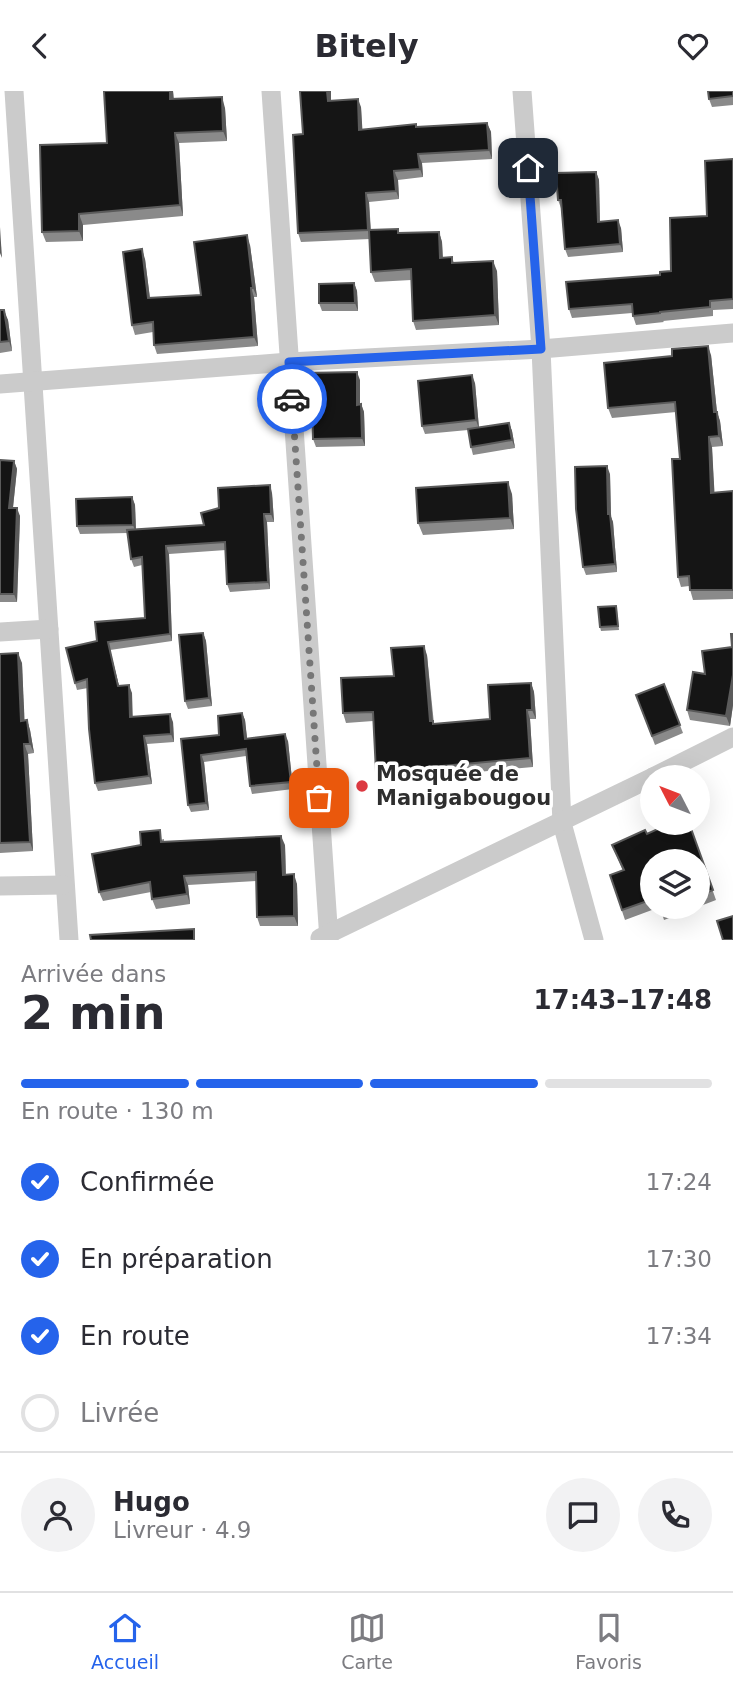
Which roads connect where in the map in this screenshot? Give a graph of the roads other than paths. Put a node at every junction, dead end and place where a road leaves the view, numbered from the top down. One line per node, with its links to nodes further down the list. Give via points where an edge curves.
1 (14, 91): 7 (street)
2 (271, 91): 6 (street)
3 (522, 91): 5 (street)
4 (733, 333): 5 (street)
5 (541, 349): 6 (street); 14 (street)
6 (289, 362): 7 (street); 17 (street)
7 (34, 382): 8 (street); 9 (street)
8 (0, 384)
9 (49, 629): 10 (street); 15 (street)
10 (0, 632)
11 (733, 737): 12 (street)
12 (677, 765)
13 (640, 784): 14 (street)
14 (562, 823): 17 (street); 19 (street)
15 (64, 885): 16 (street); 18 (street)
16 (0, 886)
17 (325, 938)
18 (69, 940)
19 (594, 940)

